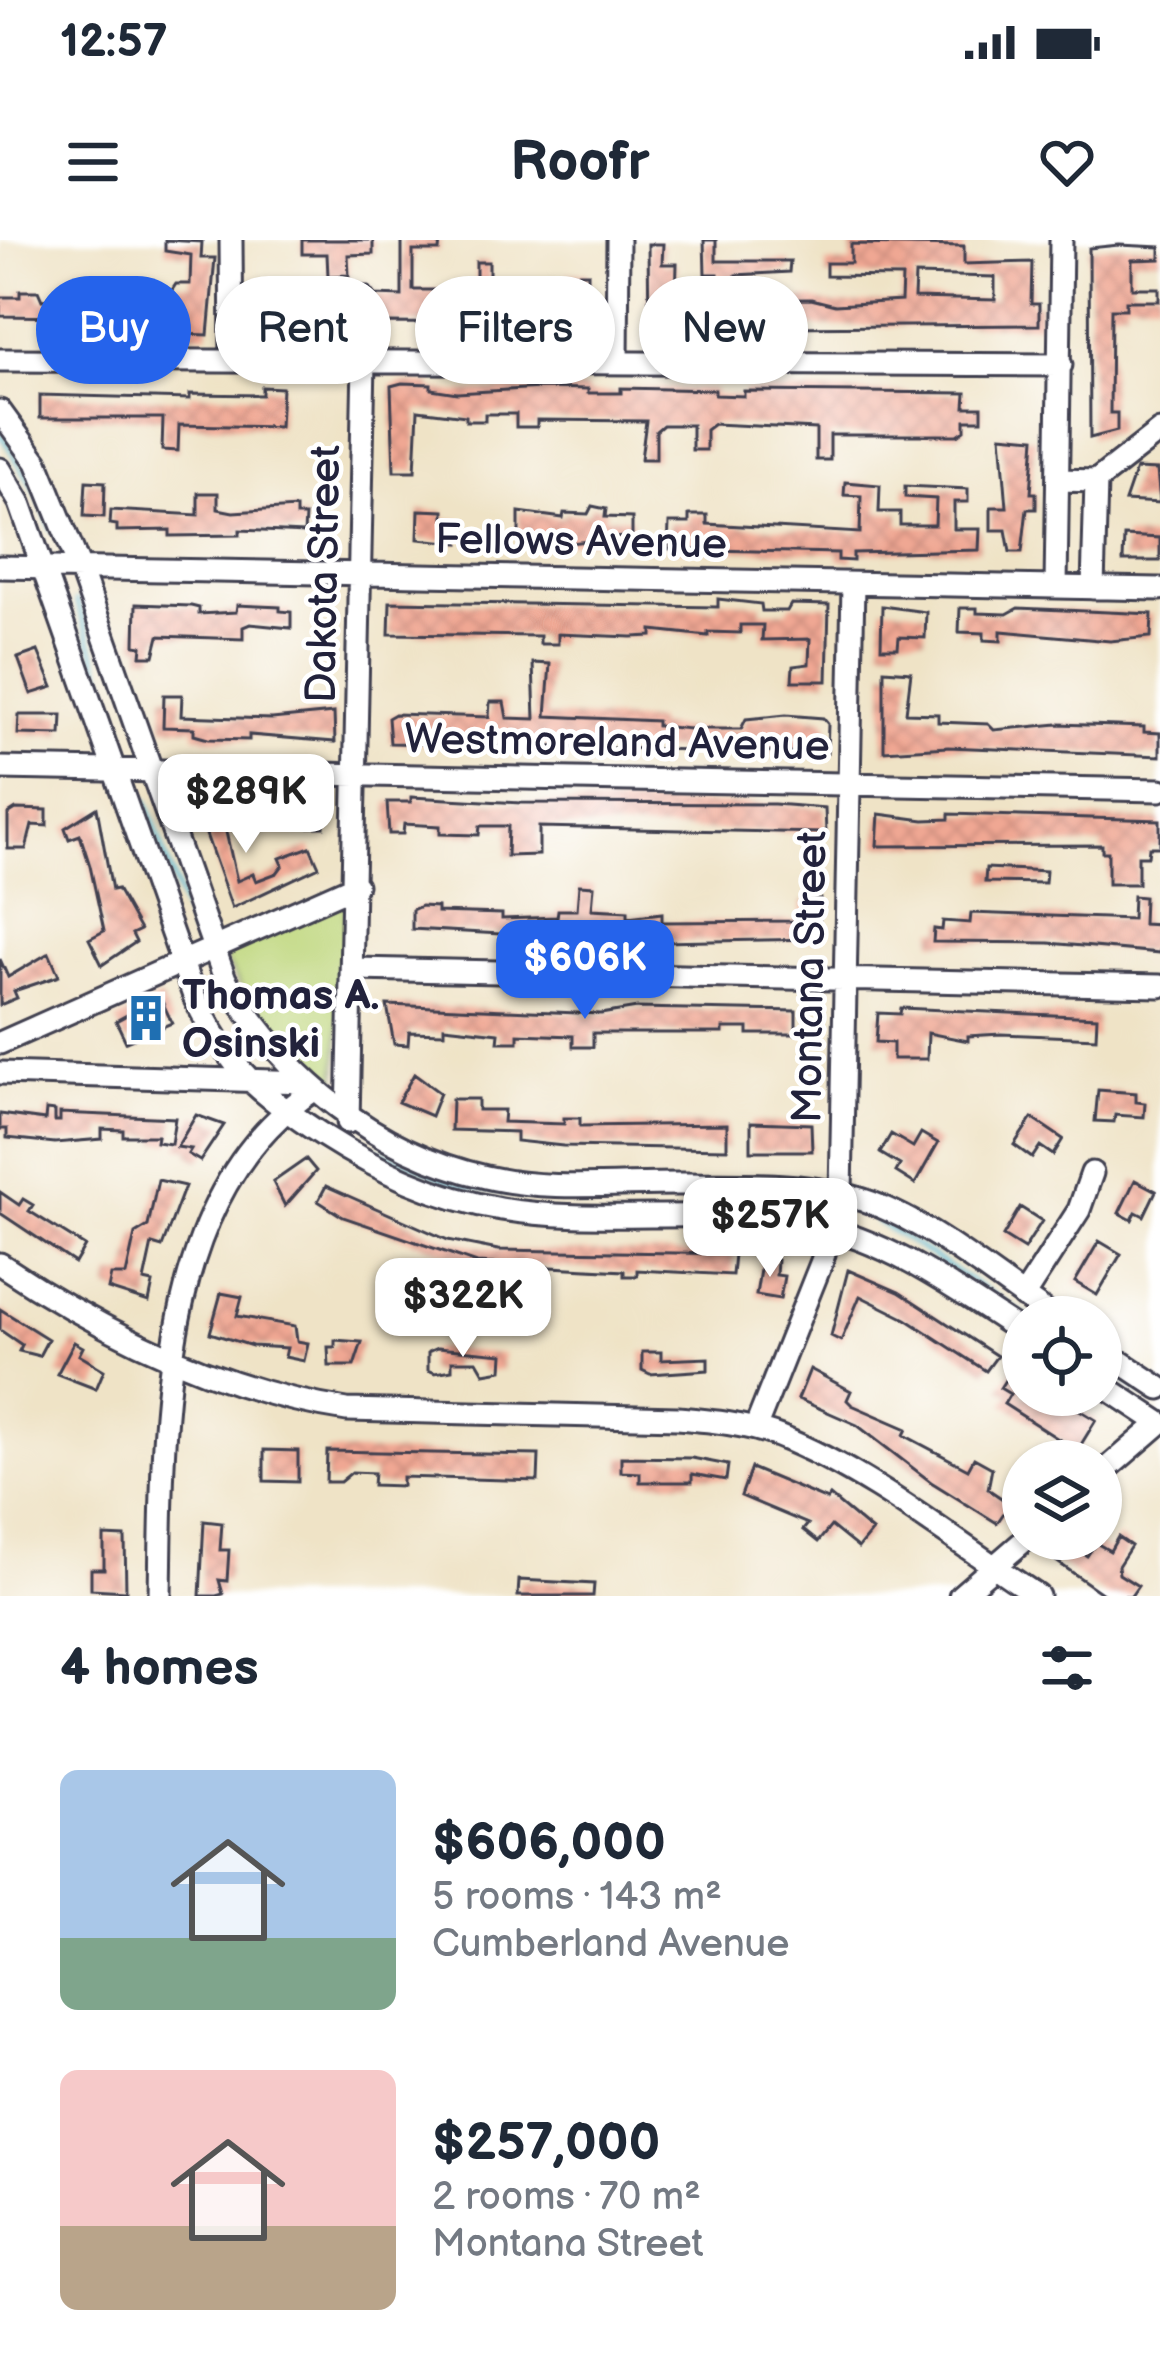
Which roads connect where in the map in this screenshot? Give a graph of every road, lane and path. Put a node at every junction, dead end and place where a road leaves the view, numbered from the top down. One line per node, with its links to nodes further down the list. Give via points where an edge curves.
1 (230, 240): 4 (street)
2 (618, 240): 8 (street)
3 (1061, 240): 9 (street)
4 (231, 276)
5 (215, 359): 6 (street)
6 (0, 360)
7 (391, 361): 8 (street)
8 (617, 362): 9 (street)
9 (1061, 364): 14 (street)
10 (364, 384): 19 (street, Dakota Street)
11 (0, 411): 18 (street, via 37,462)
12 (1160, 430): 15 (street)
13 (0, 469): 17 (street)
14 (1060, 480): 15 (street); 21 (street)
15 (1096, 481): 22 (street)
16 (0, 567): 17 (street, Fellows Avenue)
17 (44, 569): 18 (street, Fellows Avenue); 25 (street)
18 (81, 571): 19 (street, Fellows Avenue); 26 (street)
19 (360, 576): 20 (street, Fellows Avenue); 27 (street, Dakota Street)
20 (853, 584): 21 (street, Fellows Avenue); 28 (street, Montana Street)
21 (1056, 587): 22 (street, Fellows Avenue)
22 (1094, 588): 23 (street, Fellows Avenue)
23 (1160, 589)
24 (0, 768): 25 (street, Westmoreland Avenue)
25 (117, 770): 26 (street, Westmoreland Avenue); 32 (street)
26 (151, 772): 27 (street, Westmoreland Avenue); 31 (street)
27 (358, 775): 28 (street, Westmoreland Avenue); 30 (street, Dakota Street)
28 (850, 785): 29 (street, Westmoreland Avenue); 34 (street, Montana Street)
29 (1160, 790)
30 (356, 885): 31 (street); 33 (street, Dakota Street)
31 (211, 948): 32 (street); 39 (street, via 250,1022)
32 (181, 961): 36 (street); 38 (street, via 219,1048)
33 (355, 969): 34 (street); 41 (street, Dakota Street)
34 (848, 980): 35 (street); 44 (street, Montana Street)
35 (1160, 986)
36 (0, 1043)
37 (0, 1073): 38 (street)
38 (249, 1082): 39 (street); 40 (street)
39 (310, 1086): 40 (street); 41 (street)
40 (284, 1110): 42 (street); 50 (street, via 235,1170 206,1229)
41 (350, 1117): 42 (street, Dakota Street); 44 (street, via 424,1157 487,1177)
42 (342, 1147): 45 (street, via 411,1185 502,1209 719,1216)
43 (1092, 1173): 48 (street, via 1079,1210)
44 (841, 1193): 45 (street, Montana Street); 47 (street, via 903,1218)
45 (832, 1230): 49 (street, via 909,1261); 55 (street, Montana Street)
46 (0, 1264): 50 (street)
47 (1021, 1296)
48 (1024, 1296)
49 (1002, 1320)
50 (173, 1360): 55 (street, via 297,1402 347,1410 678,1418); 59 (street)
51 (1122, 1362): 52 (street)
52 (1160, 1388)
53 (1122, 1398): 54 (street)
54 (1160, 1423): 56 (street)
55 (755, 1429): 58 (street, via 862,1482)
56 (1122, 1456)
57 (1002, 1559): 58 (street)
58 (993, 1567): 60 (street); 61 (street)
59 (160, 1596)
60 (960, 1596)
61 (1038, 1596)

